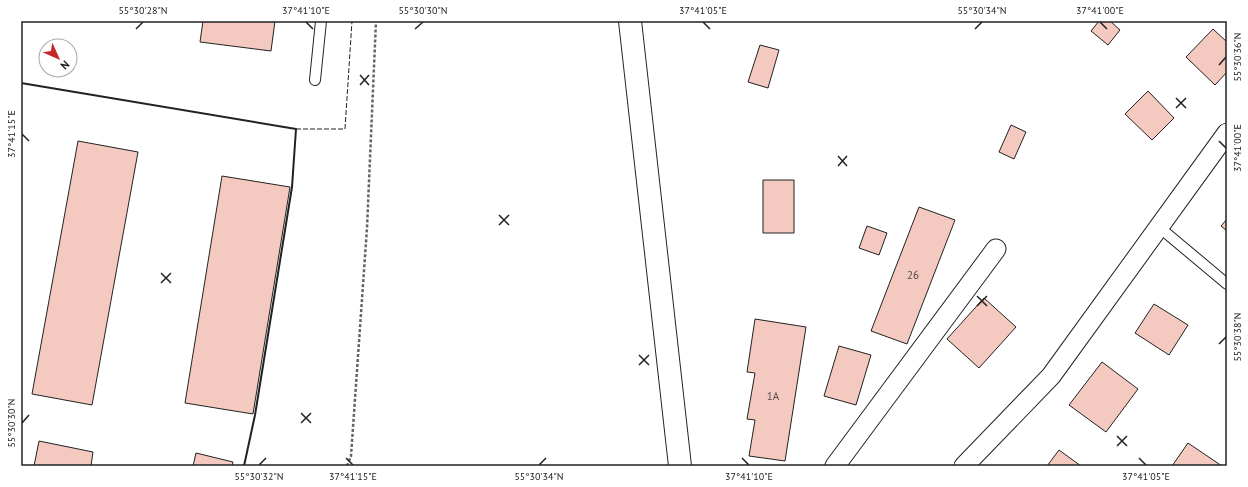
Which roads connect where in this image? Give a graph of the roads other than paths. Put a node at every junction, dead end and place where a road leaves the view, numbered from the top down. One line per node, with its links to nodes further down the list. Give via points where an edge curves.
1 (321, 21): 3 (lane)
2 (630, 21): 8 (main road)
3 (315, 80)
4 (1227, 133): 5 (street)
5 (1159, 227): 7 (lane); 10 (street, via 1051,376)
6 (996, 249): 9 (street)
7 (1227, 284)
8 (680, 466)
9 (835, 466)
10 (964, 466)

